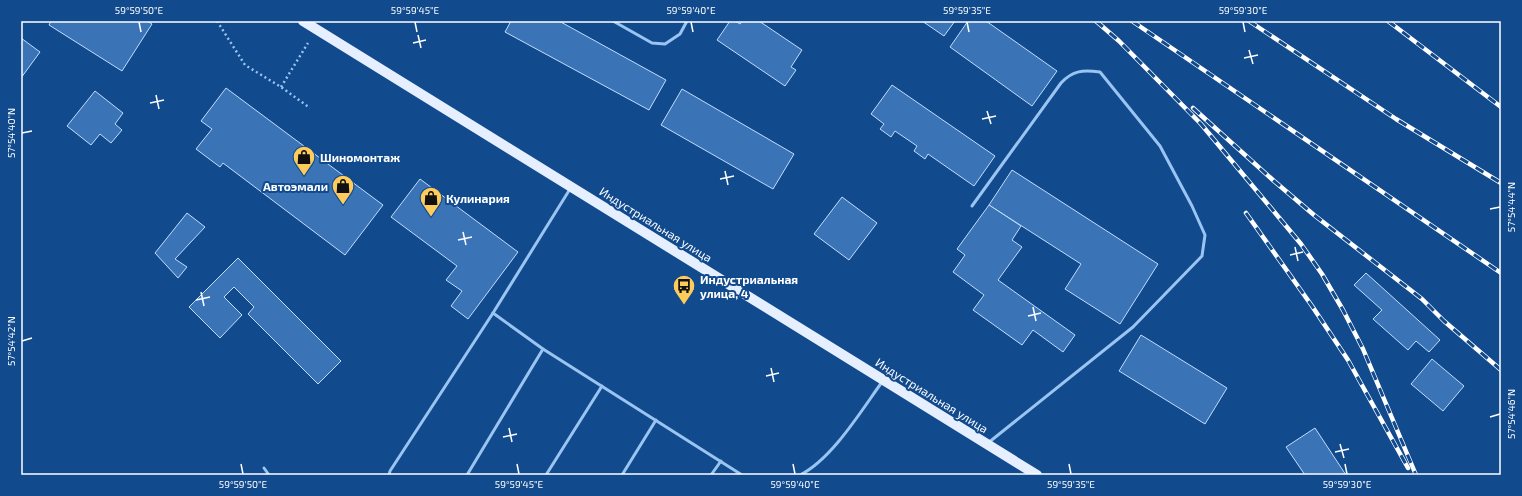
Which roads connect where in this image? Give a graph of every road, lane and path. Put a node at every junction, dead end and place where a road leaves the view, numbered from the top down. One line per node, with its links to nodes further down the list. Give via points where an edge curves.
1 (217, 21): 6 (path, via 245,65)
2 (305, 21): 8 (main road, Индустриальная улица)
3 (613, 21): 4 (lane, via 652,43 665,44 680,34)
4 (687, 21)
5 (310, 41): 6 (path)
6 (281, 87): 7 (path)
7 (310, 108)
8 (571, 187): 10 (lane); 12 (main road, Индустриальная улица)
9 (972, 206): 15 (lane, via 1061,83 1068,75 1089,70 1100,72 1160,146 1205,235 1202,256 1133,327)
10 (493, 313): 11 (lane); 19 (lane)
11 (544, 349): 13 (lane); 20 (lane)
12 (883, 380): 15 (main road, Индустриальная улица); 25 (lane, via 835,446 808,471)
13 (602, 386): 14 (lane); 21 (lane)
14 (656, 420): 16 (lane); 22 (lane)
15 (986, 444): 26 (main road, Индустриальная улица)
16 (720, 461): 23 (lane); 24 (lane)
17 (264, 468): 18 (lane)
18 (270, 475)
19 (389, 475)
20 (467, 475)
21 (546, 475)
22 (622, 475)
23 (711, 475)
24 (742, 475)
25 (800, 475)
26 (1036, 475)

